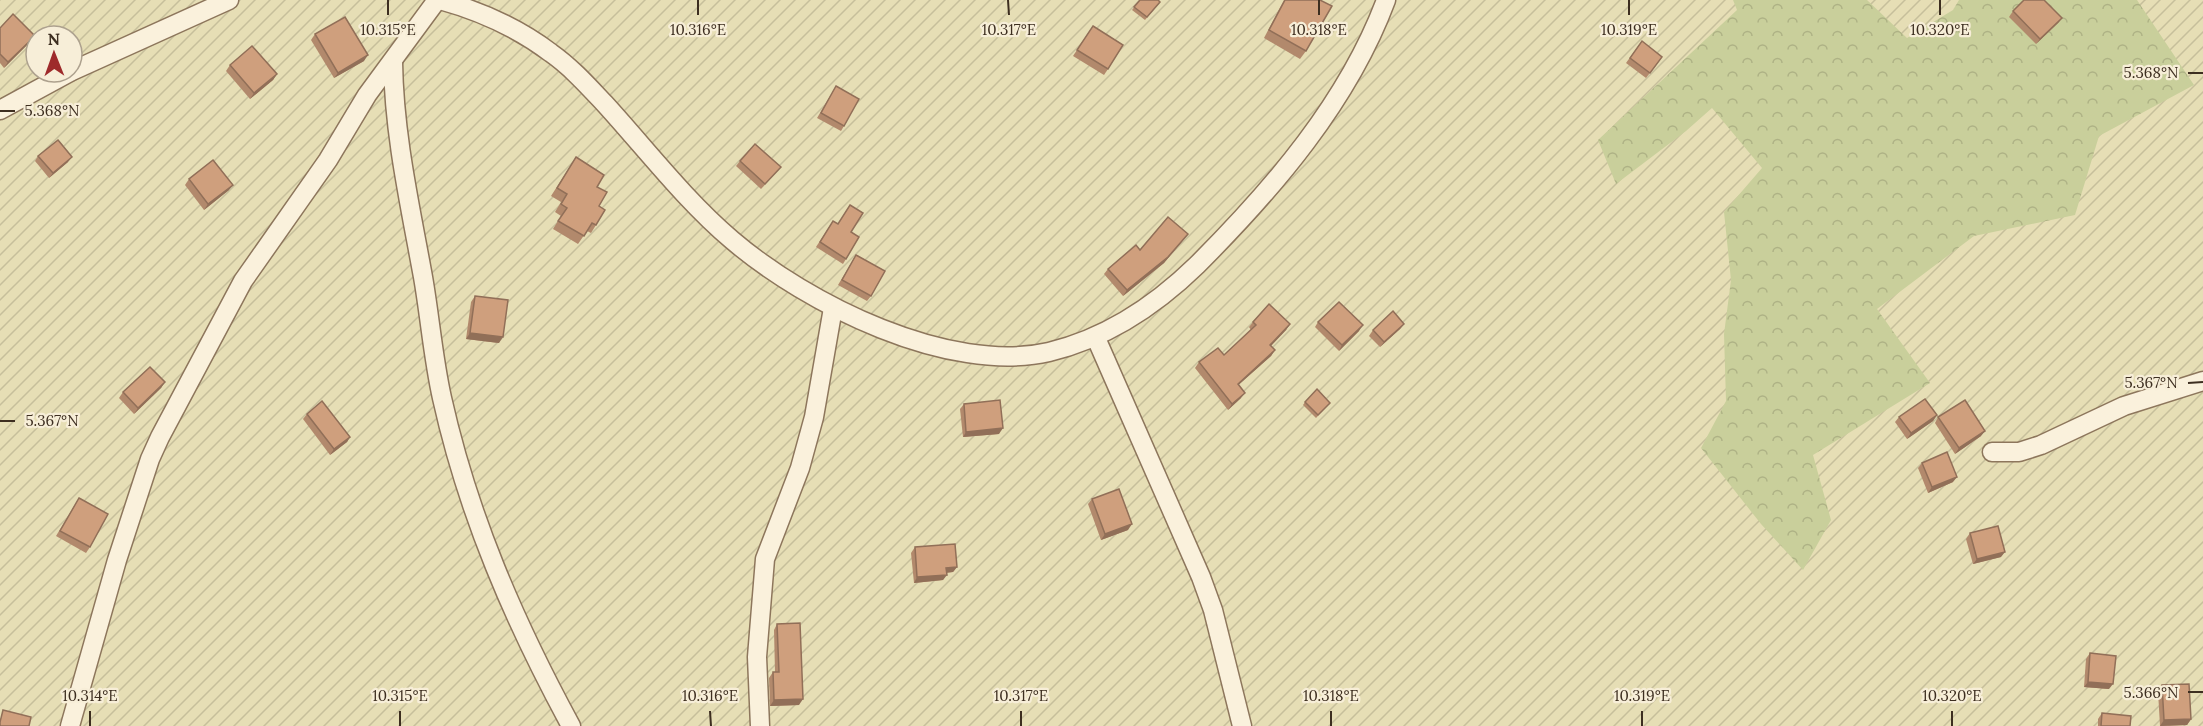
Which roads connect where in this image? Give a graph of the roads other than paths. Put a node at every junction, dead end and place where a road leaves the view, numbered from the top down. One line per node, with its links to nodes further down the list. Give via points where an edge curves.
1 (229, 0): 5 (street)
2 (439, 0): 4 (street); 8 (street, via 503,24 553,54 591,89 730,238)
3 (1386, 0): 9 (street, via 1361,57 1310,136 1259,201 1178,284)
4 (393, 62): 12 (street, via 243,281 160,437 117,560); 13 (street, via 398,141 450,432 492,567 534,660)
5 (84, 66)
6 (49, 84): 7 (street)
7 (0, 110)
8 (833, 308): 9 (street, via 906,337 958,352 999,356 1047,352); 14 (street, via 814,417 800,468 765,559 757,657)
9 (1096, 338): 15 (street, via 1201,577)
10 (2203, 381): 11 (street, via 2124,406 2019,453)
11 (1992, 452)
12 (70, 726)
13 (571, 726)
14 (760, 726)
15 (1242, 726)

